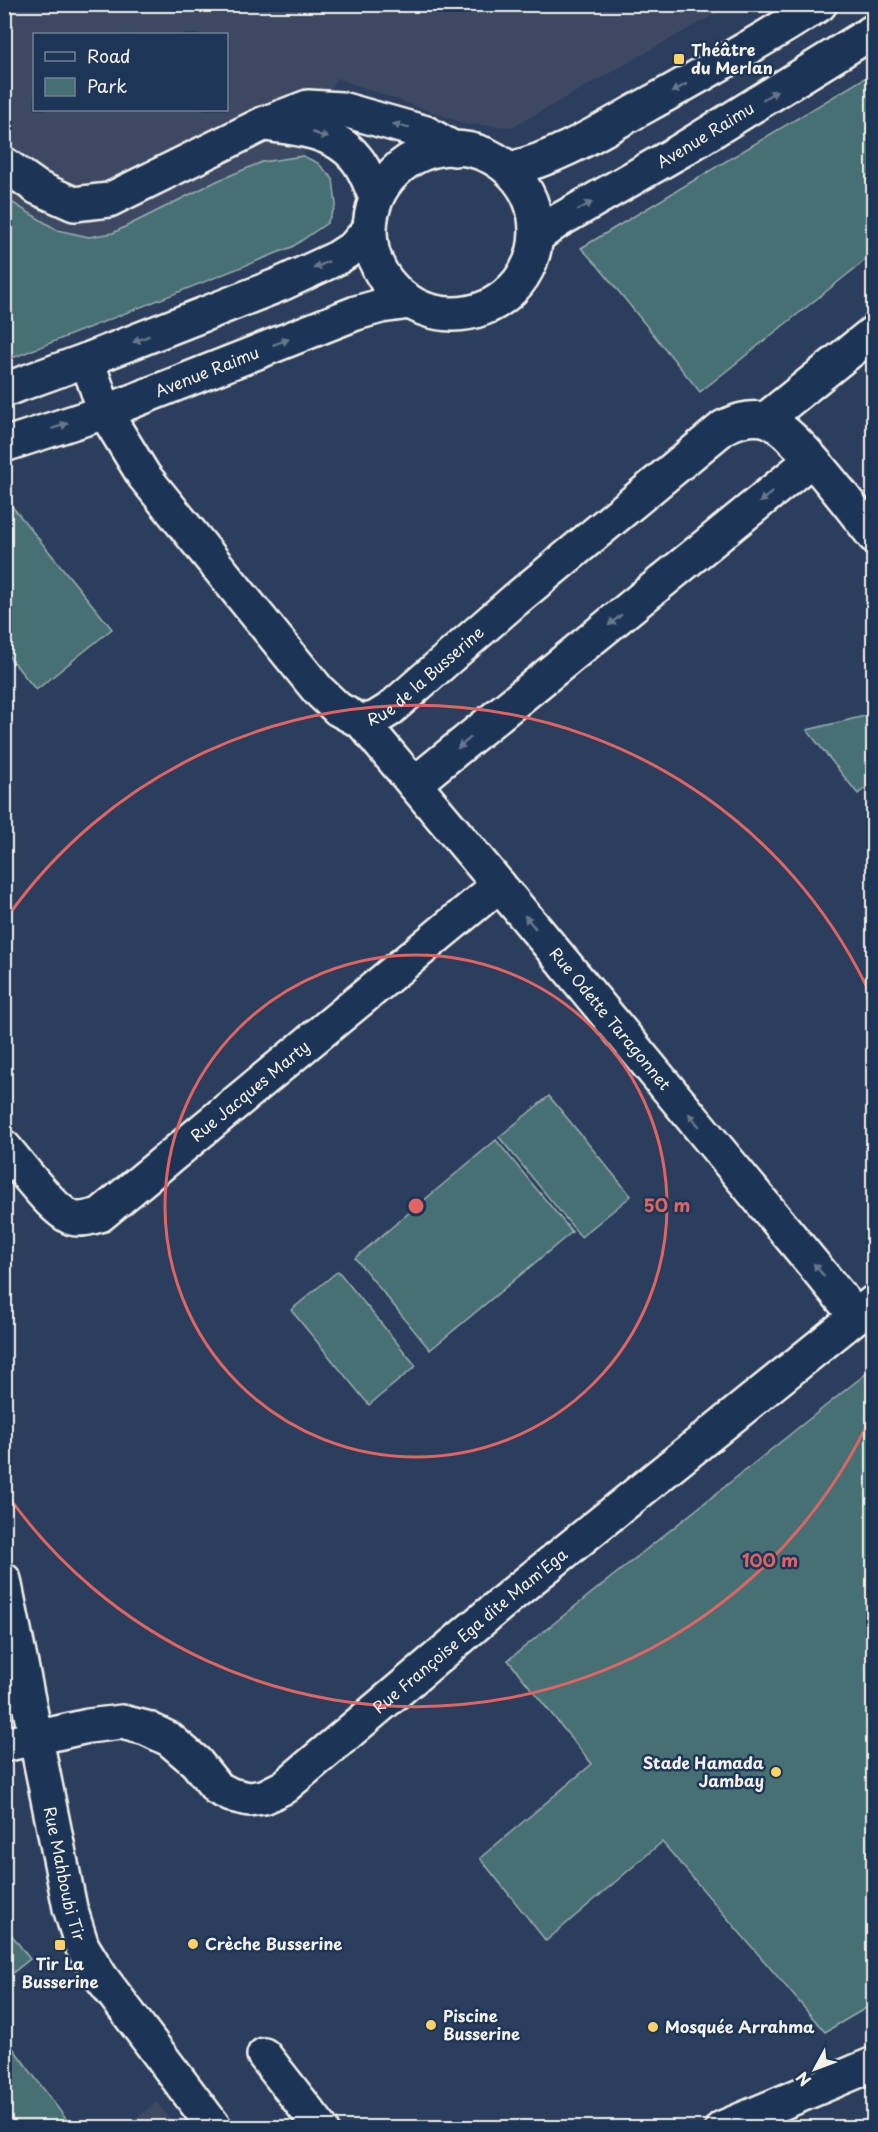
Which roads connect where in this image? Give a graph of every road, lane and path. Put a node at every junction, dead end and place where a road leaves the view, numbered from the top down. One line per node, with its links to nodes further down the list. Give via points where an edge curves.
1 (820, 4): 6 (street, one-way to 6, via 737,56 582,141)
2 (873, 31): 9 (street, Avenue Raimu, one-way to 2)
3 (263, 124): 4 (street, one-way to 3, via 426,133 340,110 308,107); 5 (street, via 109,200 74,204 38,188); 7 (street, one-way to 7, via 303,129 338,142 365,172)
4 (454, 149): 6 (street, via 475,151); 7 (street, via 427,153 405,164)
5 (4, 165)
6 (510, 169): 9 (street, via 523,186 534,212)
7 (376, 198): 8 (street)
8 (368, 231): 10 (street, via 381,271); 12 (street, one-way to 12, via 337,258 281,284)
9 (536, 237): 10 (street, via 532,261 510,290 496,301 475,311 453,315 430,313)
10 (410, 302): 14 (street, Avenue Raimu, one-way to 10, via 356,313)
11 (873, 332): 15 (street)
12 (87, 360): 13 (street); 14 (street, Rue de la Busserine)
13 (4, 390)
14 (105, 412): 16 (street, Avenue Raimu, one-way to 14); 19 (street, Rue de la Busserine, via 144,476 318,690 338,709)
15 (766, 419): 17 (street, via 784,430); 19 (street, Rue de la Busserine, via 744,418 723,427 389,710)
16 (4, 446)
17 (811, 460): 18 (street); 20 (street, one-way to 20)
18 (873, 536)
19 (362, 722): 20 (street, Rue Odette Taragonnet)
20 (414, 784): 21 (street, Rue Odette Taragonnet)
21 (499, 885): 22 (street, Rue Jacques Marty, via 100,1215 72,1218 56,1207); 23 (street, Rue Odette Taragonnet, one-way to 21)
22 (4, 1147)
23 (865, 1309): 25 (street, Rue Françoise Ega dite Mam'Ega, via 500,1605 284,1787 264,1797 231,1795 217,1788 196,1762 169,1739 122,1722)
24 (4, 1580): 25 (street, Rue Mahboubi Tir)
25 (20, 1742): 28 (street, Rue Mahboubi Tir, via 82,1946 101,1977)
26 (264, 2055): 29 (street)
27 (873, 2064): 30 (street)
28 (215, 2127)
29 (321, 2127)
30 (722, 2127)

